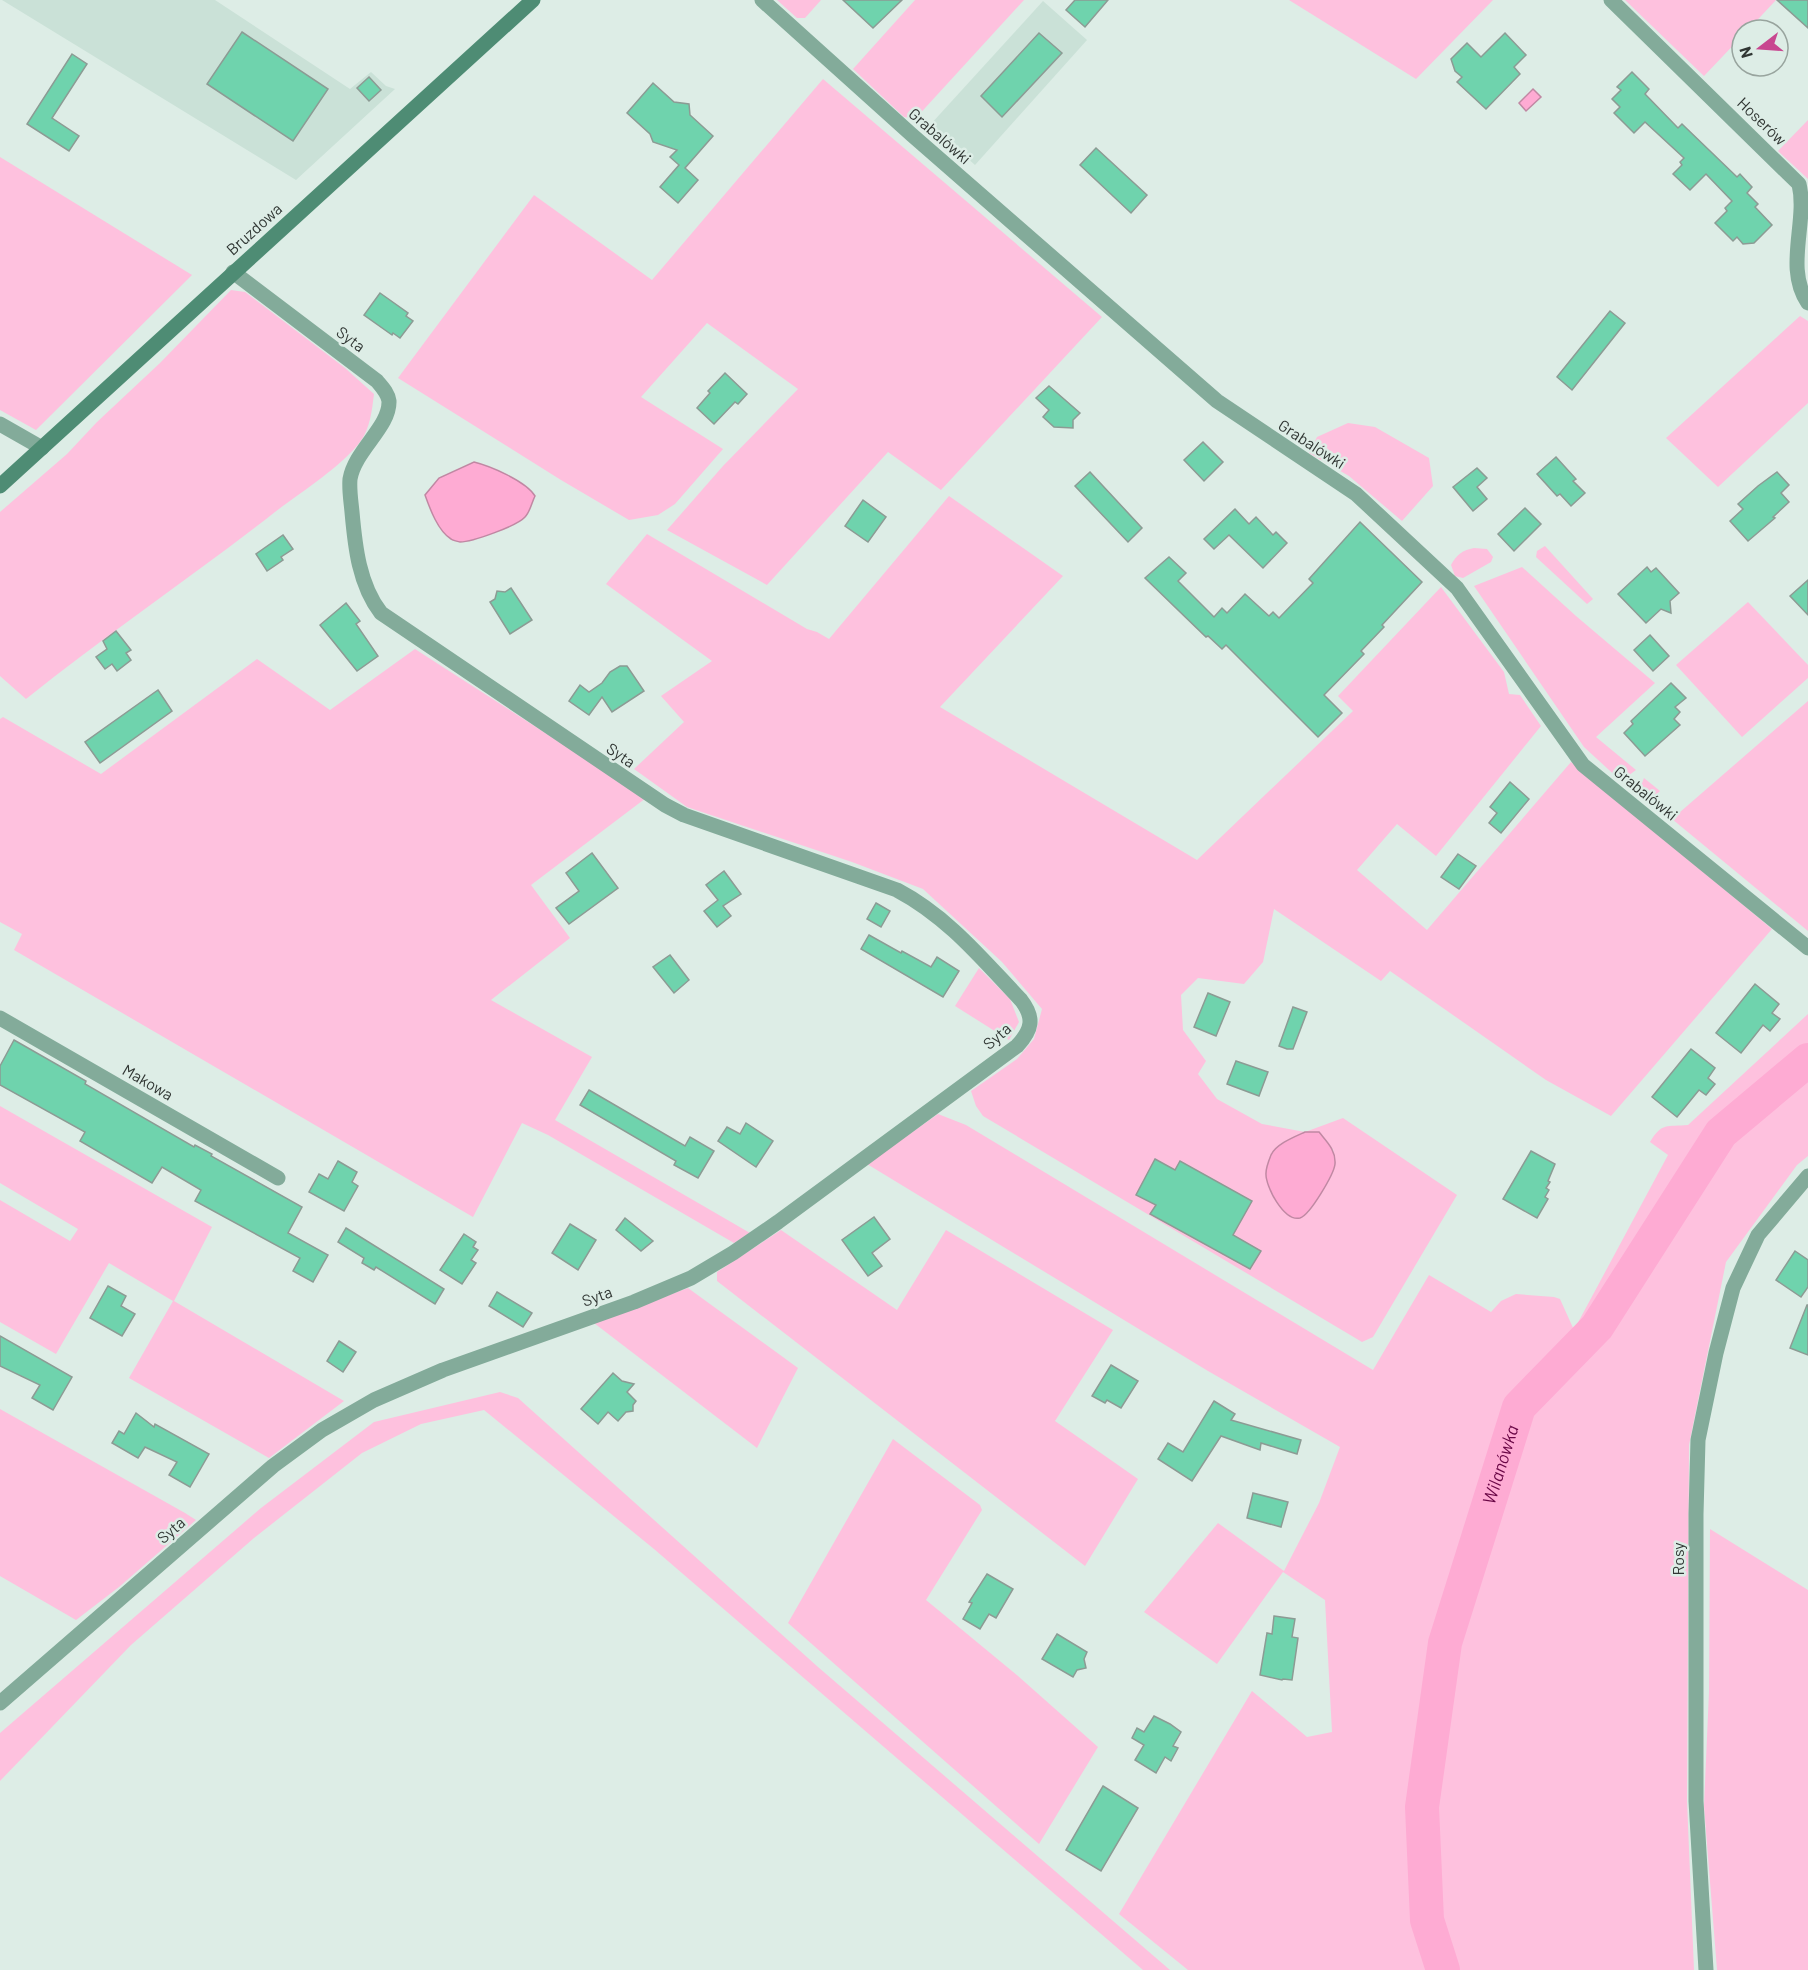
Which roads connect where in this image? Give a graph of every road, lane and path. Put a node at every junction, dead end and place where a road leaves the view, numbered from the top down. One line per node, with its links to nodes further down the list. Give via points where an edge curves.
1 (533, 0): 4 (street, Bruzdowa)
2 (762, 0): 9 (street, Grabalówki, via 1217,401 1356,494 1457,588 1583,765)
3 (1611, 0): 5 (street, Hoserów, via 1799,184 1799,279)
4 (233, 272): 7 (street, Bruzdowa); 13 (street, Syta, via 377,381 389,399 388,410 358,457 350,480 361,571 381,613 665,806 916,900 959,934 1021,1000 1027,1008 1029,1029 1017,1046 941,1102 778,1222 691,1278 443,1370 374,1400 322,1430 273,1466)
5 (1808, 303)
6 (0, 424): 7 (street)
7 (42, 448): 8 (street, Bruzdowa)
8 (0, 486)
9 (1808, 948)
10 (0, 1018): 12 (street, Makowa)
11 (1808, 1176): 14 (street, Rosy, via 1758,1235 1733,1288 1698,1440 1695,1801)
12 (278, 1178)
13 (0, 1703)
14 (1706, 1970)

